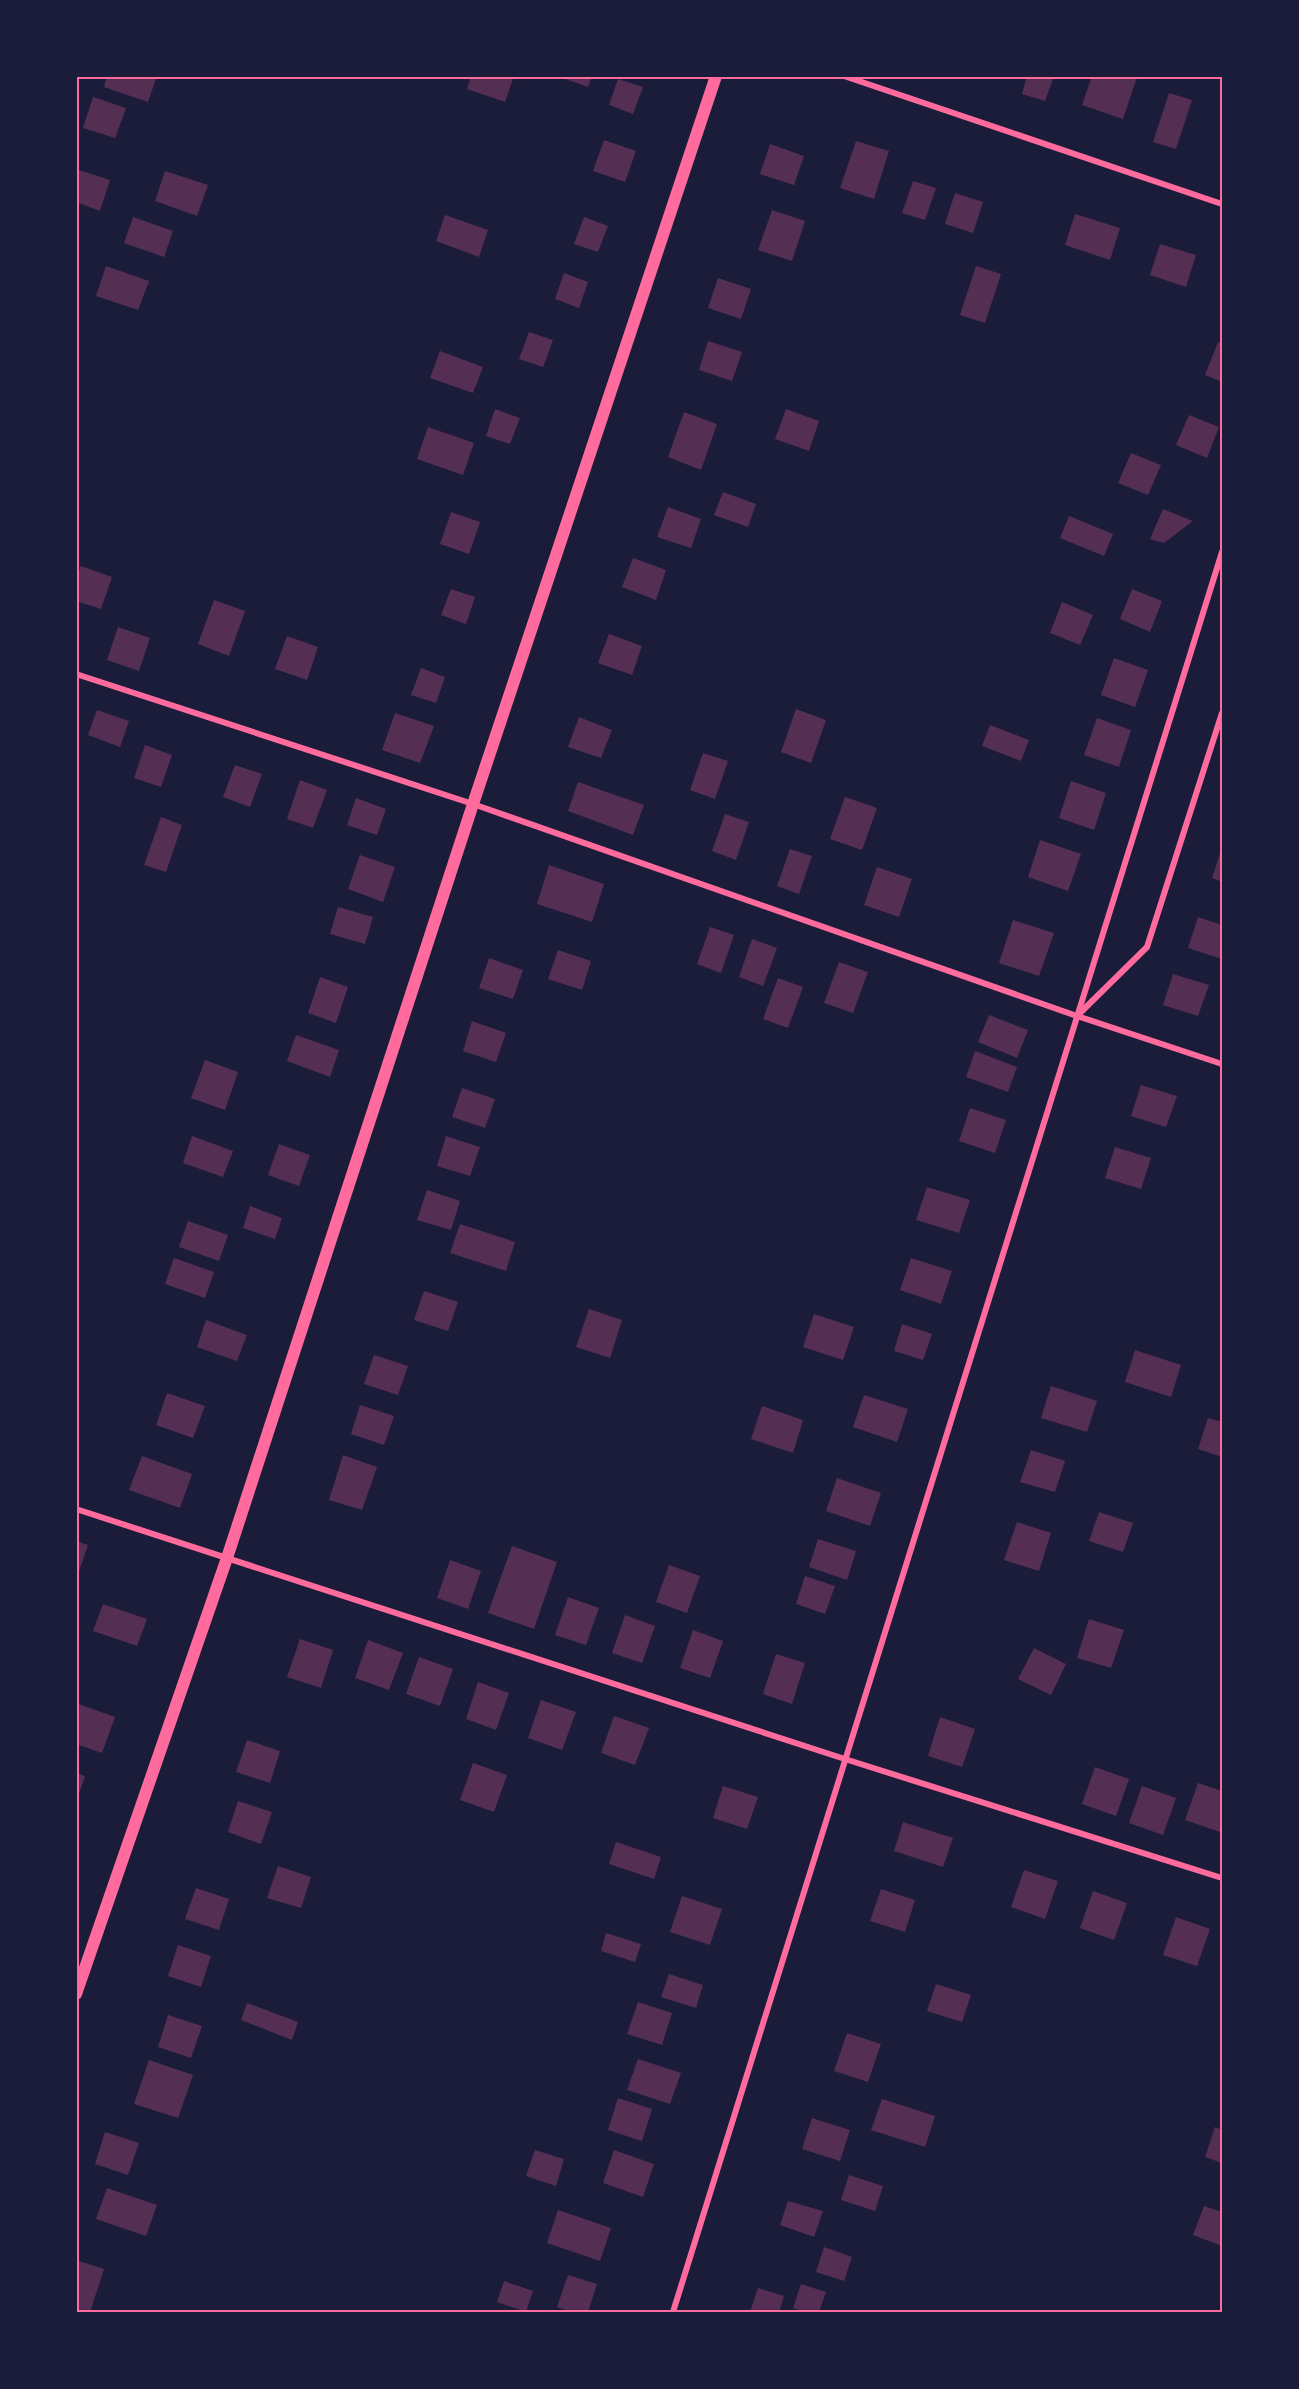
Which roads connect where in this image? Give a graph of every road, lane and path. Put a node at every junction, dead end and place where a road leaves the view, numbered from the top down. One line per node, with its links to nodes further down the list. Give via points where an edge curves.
1 (716, 76): 7 (main road)
2 (843, 76): 3 (street)
3 (1222, 204)
4 (1222, 552): 8 (street)
5 (76, 674): 7 (street)
6 (1222, 713): 8 (street, via 1147,947)
7 (473, 804): 8 (street); 11 (main road)
8 (1077, 1016): 9 (street); 12 (street)
9 (1222, 1064)
10 (76, 1509): 11 (street)
11 (227, 1558): 12 (street); 14 (main road)
12 (848, 1760): 13 (street); 15 (street)
13 (1222, 1878)
14 (76, 1994)
15 (673, 2313)

